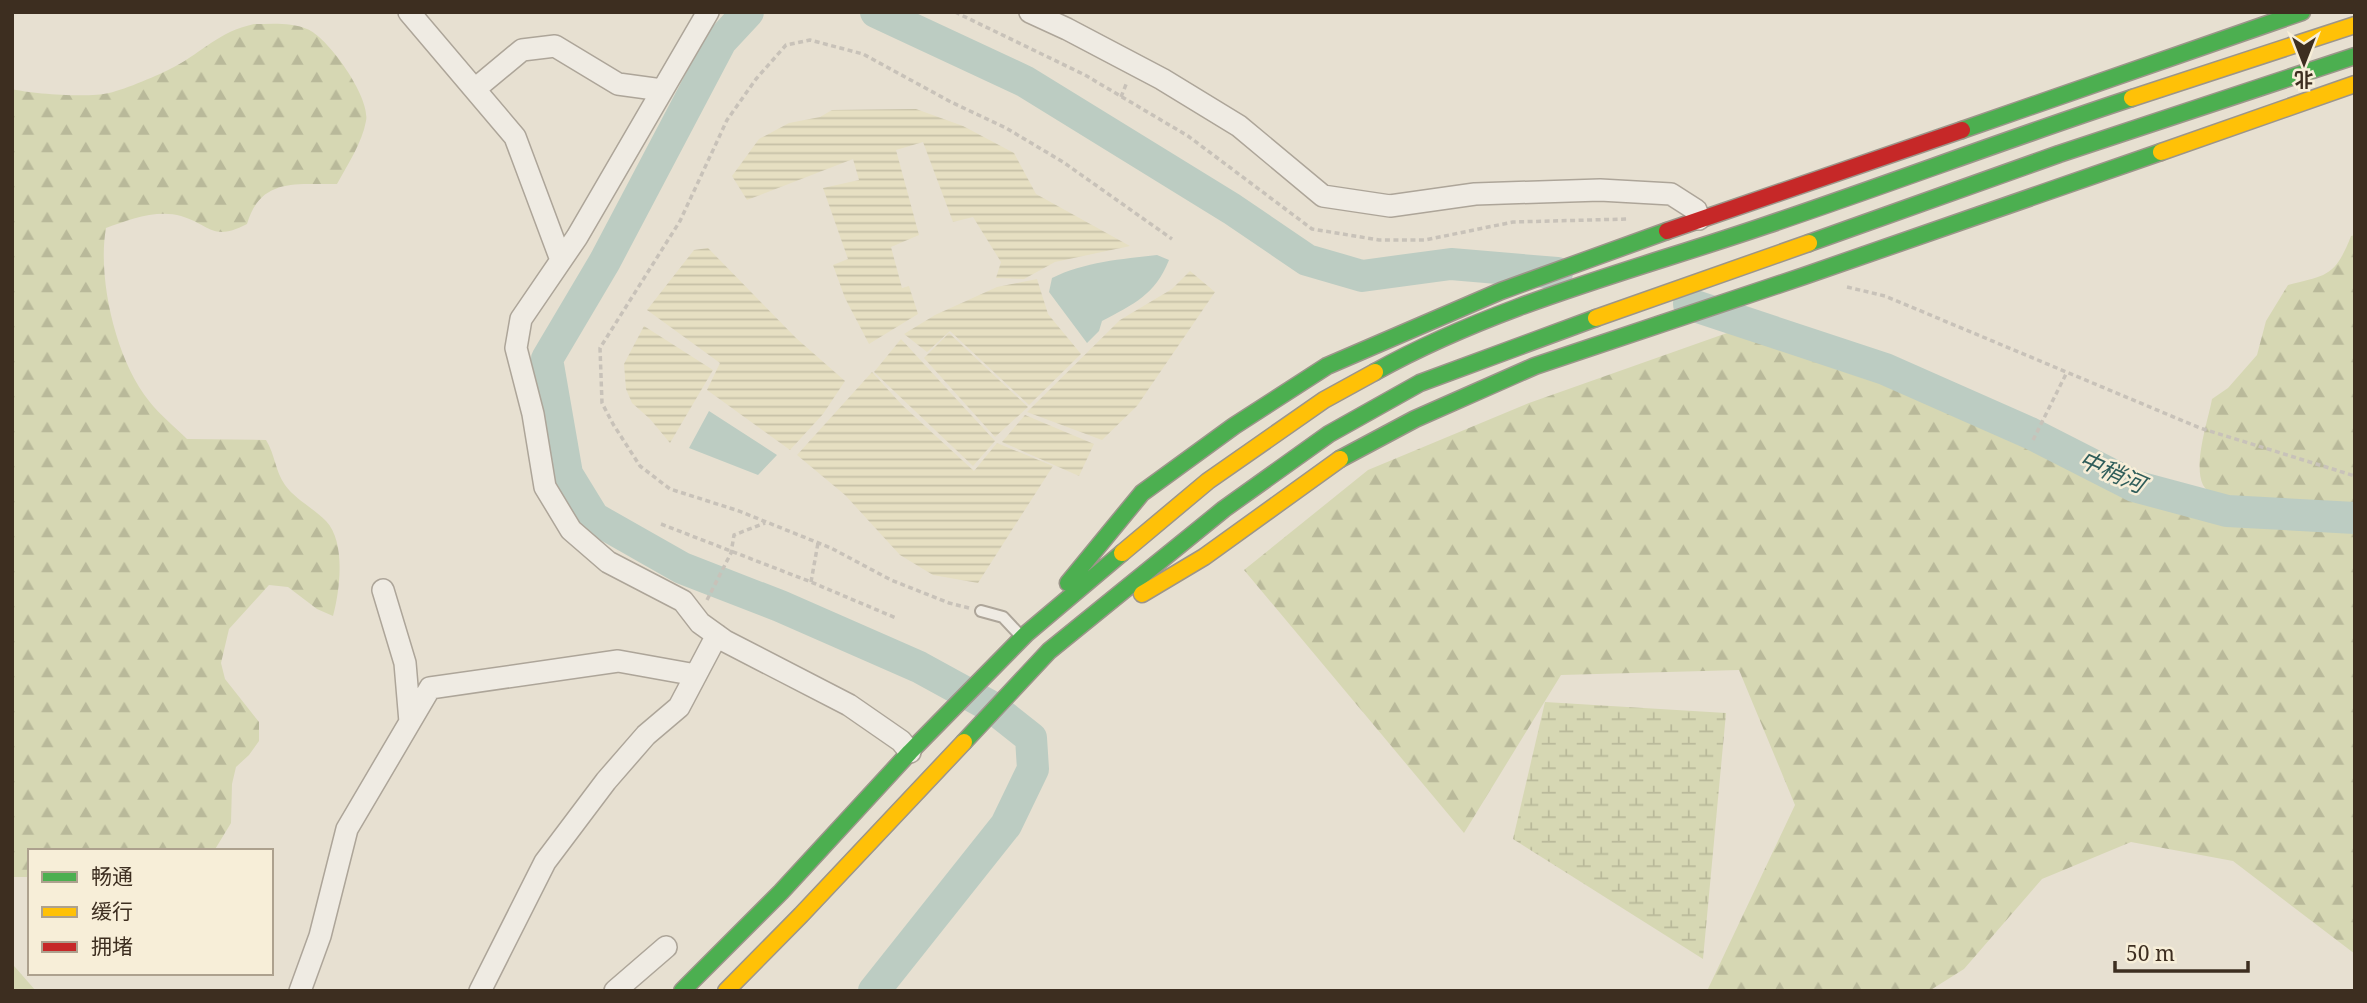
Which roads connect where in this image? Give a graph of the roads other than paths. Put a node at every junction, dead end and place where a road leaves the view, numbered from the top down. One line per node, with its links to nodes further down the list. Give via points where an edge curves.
1 (409, 12): 8 (street)
2 (708, 12): 9 (street)
3 (1030, 12): 10 (street, via 1162,79 1239,126 1323,196 1390,206 1475,194 1612,190 1671,194 1696,210)
4 (2302, 12): 10 (main road)
5 (2355, 25): 15 (main road, via 1504,312 1420,347 1324,400 1208,481)
6 (2355, 56): 16 (main road, via 2046,159 1420,383 1329,434 1224,509)
7 (2355, 84): 16 (main road, via 1535,366 1415,419 1333,463 1204,556)
8 (475, 89): 9 (street, via 522,50 555,46 618,84); 11 (street, via 515,137)
9 (662, 90): 11 (street)
10 (1699, 219): 15 (main road, via 1501,291 1327,366 1142,493)
11 (561, 260): 14 (street, via 521,319 516,348 545,487 580,538 608,562 683,601 700,623)
12 (383, 590): 18 (street, via 405,663)
13 (981, 611): 15 (lane, via 1003,617)
14 (717, 635): 17 (street); 19 (street, via 849,705 901,741)
15 (1024, 636): 19 (main road)
16 (1049, 651): 25 (main road)
17 (696, 675): 18 (street, via 618,661 430,688); 22 (street, via 679,707 646,735 545,862)
18 (410, 722): 21 (street, via 347,830 320,936)
19 (909, 752): 24 (main road, via 781,892)
20 (666, 947): 23 (street)
21 (300, 991)
22 (480, 991)
23 (615, 991)
24 (682, 991)
25 (726, 991)

